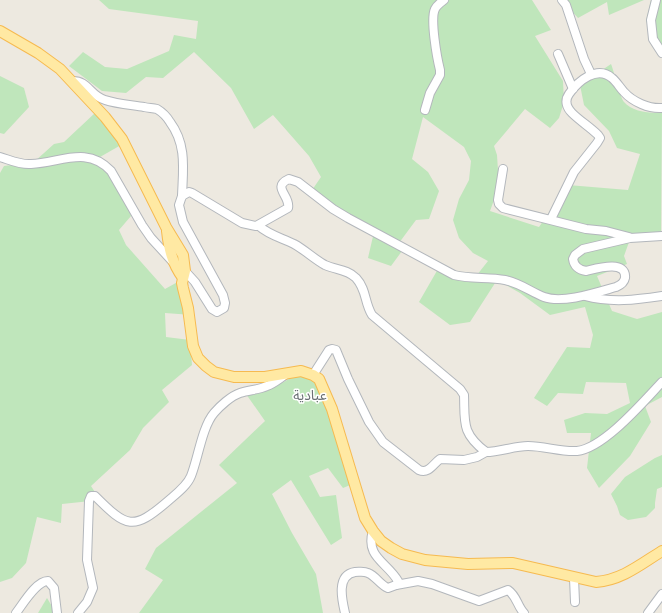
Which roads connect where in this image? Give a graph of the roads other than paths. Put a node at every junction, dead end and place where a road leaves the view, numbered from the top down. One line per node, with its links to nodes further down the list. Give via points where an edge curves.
1 (444, 0): 11 (street, via 435,8 434,13 440,75 430,93)
2 (562, 0): 7 (street)
3 (656, 0): 5 (street, via 651,20 653,39)
4 (0, 31): 8 (main road, via 38,53)
5 (662, 53)
6 (558, 54): 9 (street)
7 (591, 74): 9 (street); 10 (street, via 602,73 612,77 625,94 636,102)
8 (72, 81): 14 (street, via 83,82 96,96 106,101 157,109 166,116 175,128 183,154); 17 (main road, via 122,139)
9 (573, 89): 15 (street, via 567,96 568,106 577,118 600,138 574,172)
10 (662, 108)
11 (425, 110)
12 (0, 157): 20 (street, via 31,164 89,157 105,164 142,225)
13 (503, 169): 15 (street, via 499,204 509,210)
14 (182, 196): 16 (street, via 192,193 242,223); 21 (street, via 179,205 183,222 223,295 224,308 217,312 212,309 195,282)
15 (551, 219): 19 (street)
16 (259, 226): 22 (street, via 288,208 281,186 285,181 292,179 348,218 454,275 514,282 551,298); 27 (street, via 325,265 343,270 355,277 365,293 372,315 460,389 464,395 463,413 466,427 472,439)
17 (166, 227): 20 (main road); 21 (main road, via 182,255)
18 (662, 236): 19 (street)
19 (630, 238): 22 (street, via 583,249 575,255 574,262 582,270 613,266 623,271 625,276 621,284)
20 (173, 263): 21 (main road)
21 (184, 274): 24 (main road, via 182,283 188,308 192,346 206,366 214,372 234,377 265,377)
22 (584, 296): 23 (street, via 598,300 631,301)
23 (662, 296)
24 (287, 373): 25 (main road, via 301,371); 36 (street, via 267,386 237,394 215,412 208,424 190,479 179,492 148,517 126,521 110,511 95,496 90,497 87,560 93,588 87,602)
25 (313, 375): 27 (street, via 329,350 336,350 369,422 383,442 419,470 427,471 440,458 464,460); 28 (main road, via 323,384 366,518)
26 (662, 382): 27 (street, via 613,430 592,446 565,452 530,446)
27 (486, 452)
28 (373, 531): 30 (main road, via 391,548 425,560 468,564 513,563); 31 (street, via 370,545 394,574 398,581)
29 (662, 551): 30 (main road, via 617,579 596,582)
30 (574, 578): 33 (street)
31 (396, 585): 37 (street, via 388,588 370,574 352,573 345,578 342,586); 38 (street, via 418,581 479,601 508,590 515,596)
32 (662, 594): 39 (street)
33 (575, 602)
34 (16, 613): 35 (street, via 38,586 48,581 54,588)
35 (58, 613)
36 (78, 613)
37 (345, 613)
38 (524, 613)
39 (648, 613)

